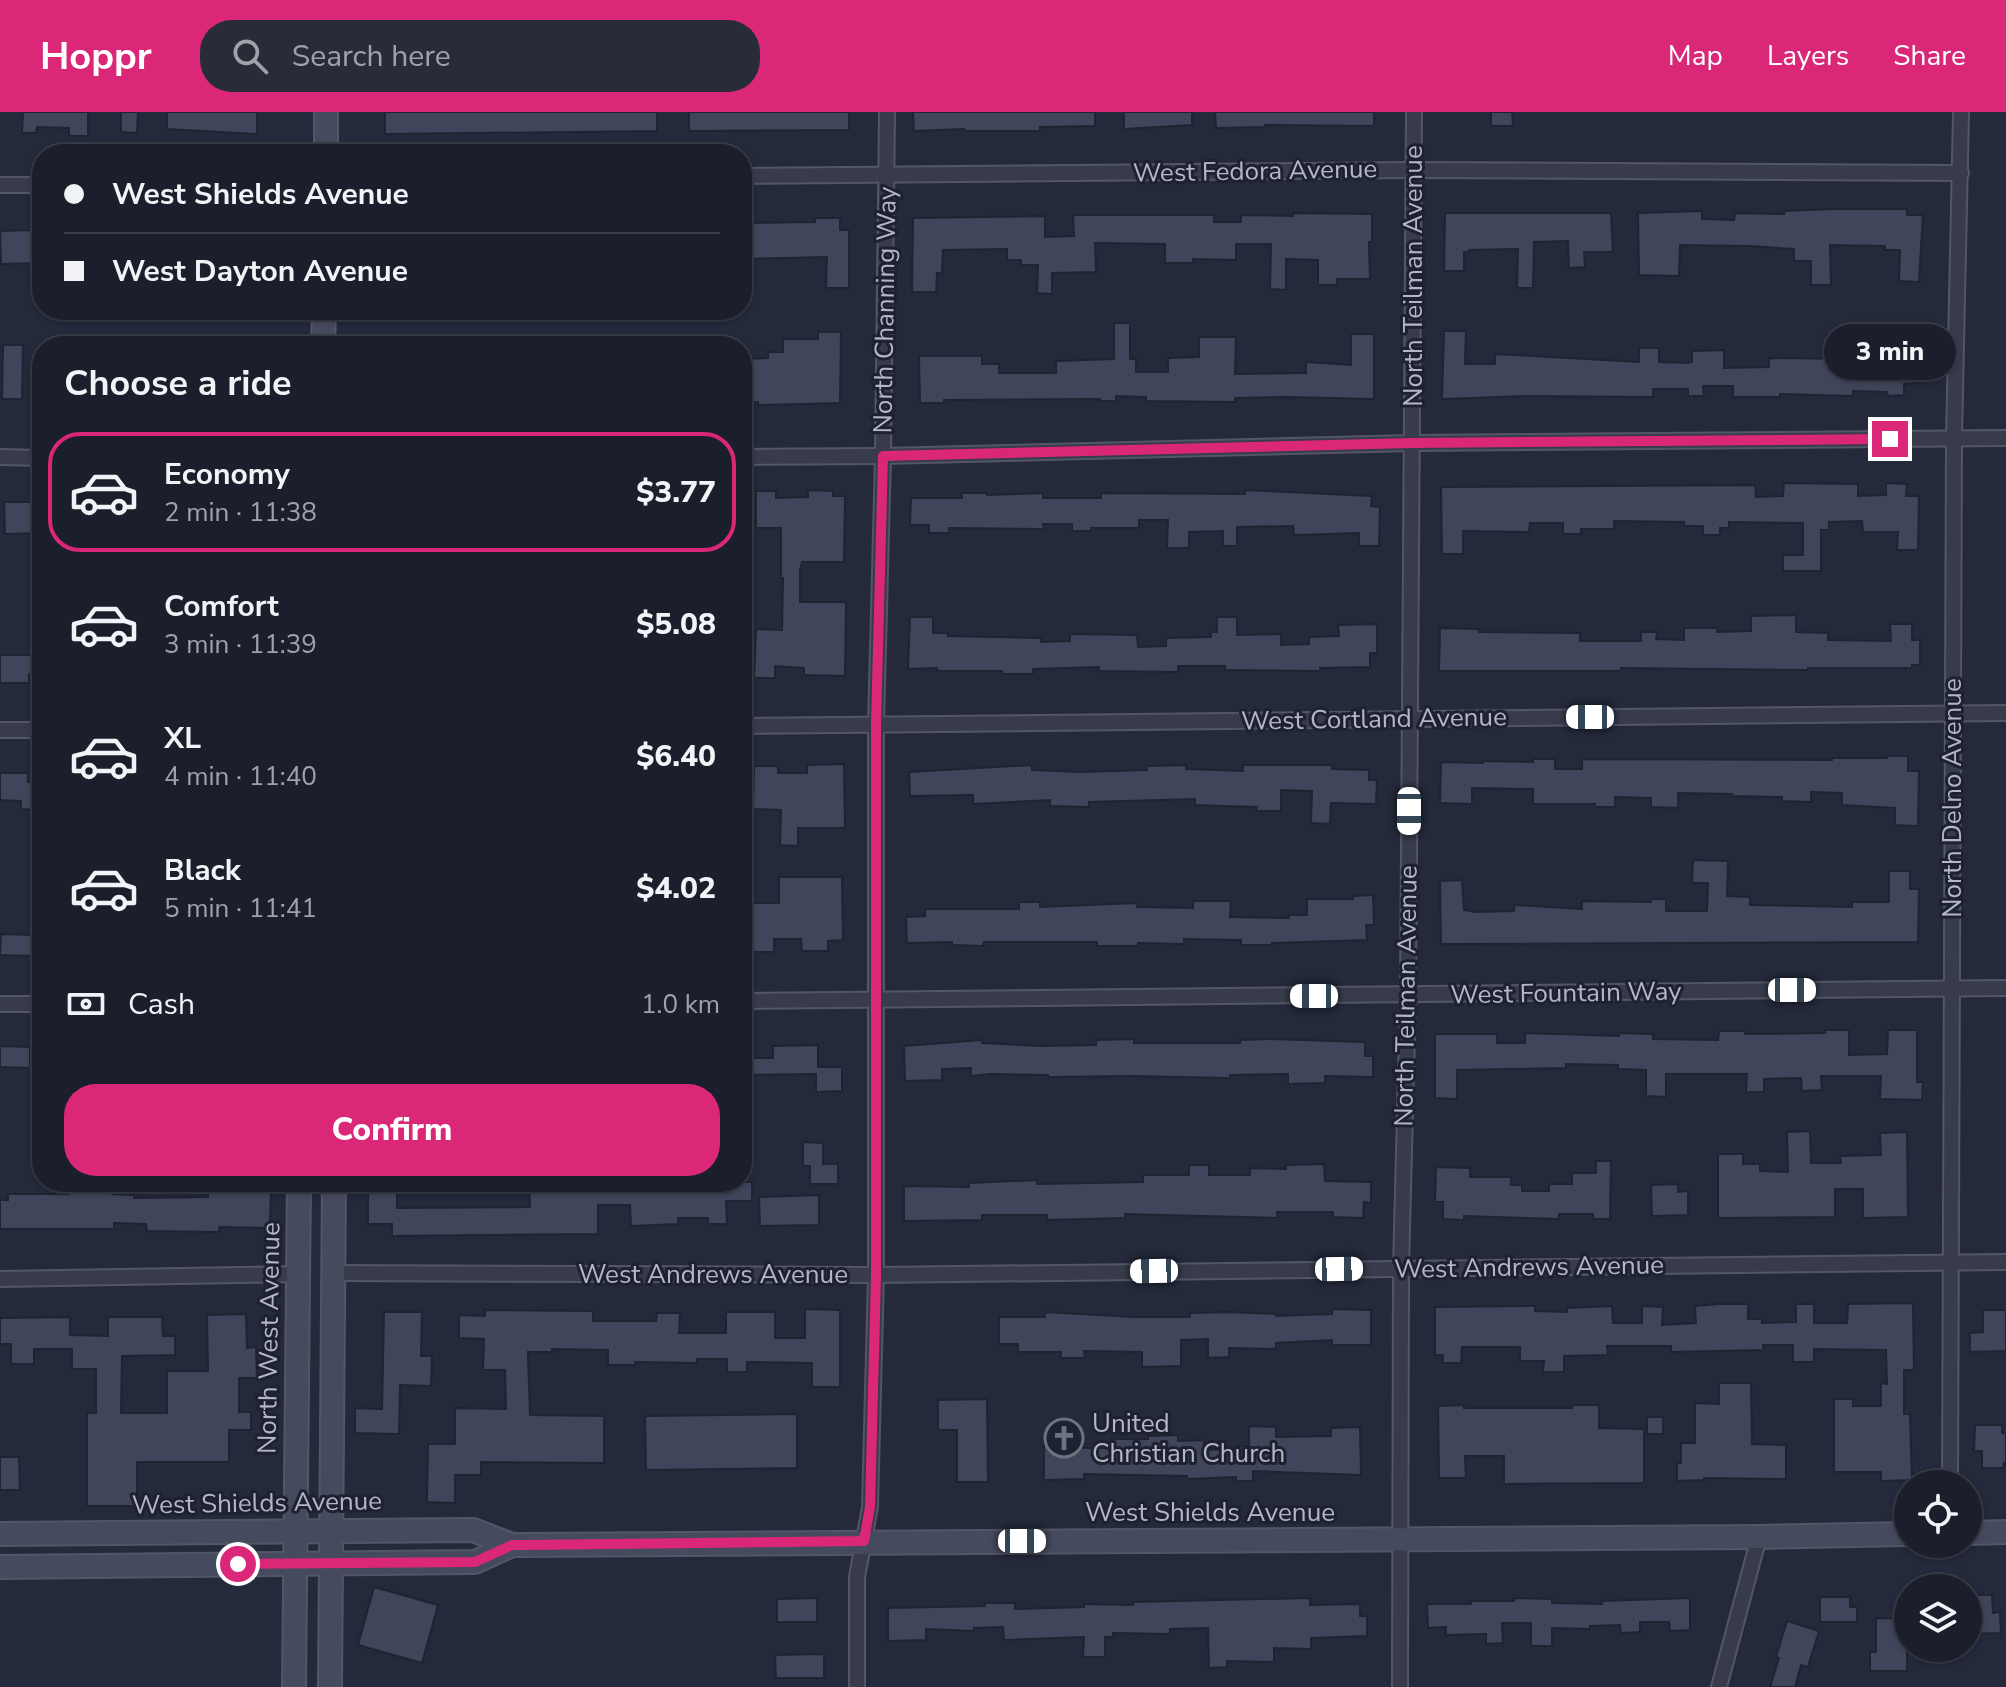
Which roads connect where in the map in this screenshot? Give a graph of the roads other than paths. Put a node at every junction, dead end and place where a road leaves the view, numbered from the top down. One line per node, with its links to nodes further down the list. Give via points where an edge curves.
1 (326, 112): 5 (main road)
2 (887, 112): 8 (street, North Channing Way)
3 (1414, 112): 6 (street, North Teilman Avenue)
4 (1961, 112): 7 (street, North Delno Avenue)
5 (326, 144)
6 (1413, 170): 7 (street, West Fedora Avenue); 8 (street, West Fedora Avenue); 14 (street, North Teilman Avenue)
7 (1961, 173): 12 (street, North Delno Avenue)
8 (887, 175): 9 (street, West Fedora Avenue); 15 (street, North Channing Way)
9 (752, 176)
10 (0, 185): 11 (street)
11 (32, 185)
12 (1954, 438): 13 (street); 14 (street); 20 (street, North Delno Avenue)
13 (2006, 438)
14 (1412, 443): 15 (street); 21 (street, North Teilman Avenue)
15 (883, 456): 17 (street); 22 (street, North Channing Way)
16 (0, 457): 18 (street)
17 (752, 457)
18 (32, 458)
19 (2006, 713): 20 (street, West Cortland Avenue)
20 (1953, 714): 21 (street, West Cortland Avenue); 27 (street, North Delno Avenue)
21 (1409, 719): 22 (street, West Cortland Avenue); 28 (street, North Teilman Avenue)
22 (876, 725): 23 (street, West Cortland Avenue); 29 (street, North Channing Way)
23 (752, 726)
24 (0, 730): 25 (street)
25 (32, 730)
26 (2006, 988): 27 (street, West Fountain Way)
27 (1952, 989): 28 (street, West Fountain Way); 35 (street, North Delno Avenue)
28 (1408, 995): 29 (street, West Fountain Way); 37 (street, North Teilman Avenue)
29 (876, 999): 30 (street, West Fountain Way); 40 (street, North Channing Way)
30 (752, 1001)
31 (0, 1004): 32 (street)
32 (32, 1004)
33 (299, 1192): 39 (main road, North West Avenue)
34 (334, 1192): 38 (main road)
35 (1951, 1262): 36 (street, West Andrews Avenue); 37 (street, West Andrews Avenue); 42 (street, North Delno Avenue)
36 (2006, 1262)
37 (1401, 1268): 40 (street, West Andrews Avenue); 50 (street, North Teilman Avenue)
38 (332, 1273): 40 (street, West Andrews Avenue); 44 (main road)
39 (299, 1274): 41 (street); 43 (main road, North West Avenue)
40 (876, 1275): 51 (street, North Channing Way, via 870,1507)
41 (0, 1279)
42 (1950, 1470)
43 (295, 1530): 44 (main road, West Shields Avenue); 47 (main road, West Shields Avenue); 53 (main road, North West Avenue)
44 (332, 1530): 52 (main road, West Shields Avenue, via 473,1530); 54 (main road)
45 (2006, 1532): 46 (main road)
46 (1982, 1533)
47 (0, 1534)
48 (1894, 1534): 49 (main road, West Shields Avenue)
49 (1759, 1537): 50 (main road, West Shields Avenue); 60 (street)
50 (1402, 1539): 51 (main road, West Shields Avenue); 59 (street, North Teilman Avenue)
51 (864, 1541): 52 (main road, West Shields Avenue); 58 (street, via 857,1577)
52 (512, 1545): 54 (main road, West Shields Avenue, via 475,1562)
53 (294, 1563): 54 (main road, West Shields Avenue); 55 (main road, West Shields Avenue); 56 (main road, North West Avenue)
54 (332, 1563): 57 (main road)
55 (0, 1567)
56 (294, 1687)
57 (330, 1687)
58 (857, 1687)
59 (1400, 1687)
60 (1719, 1687)

